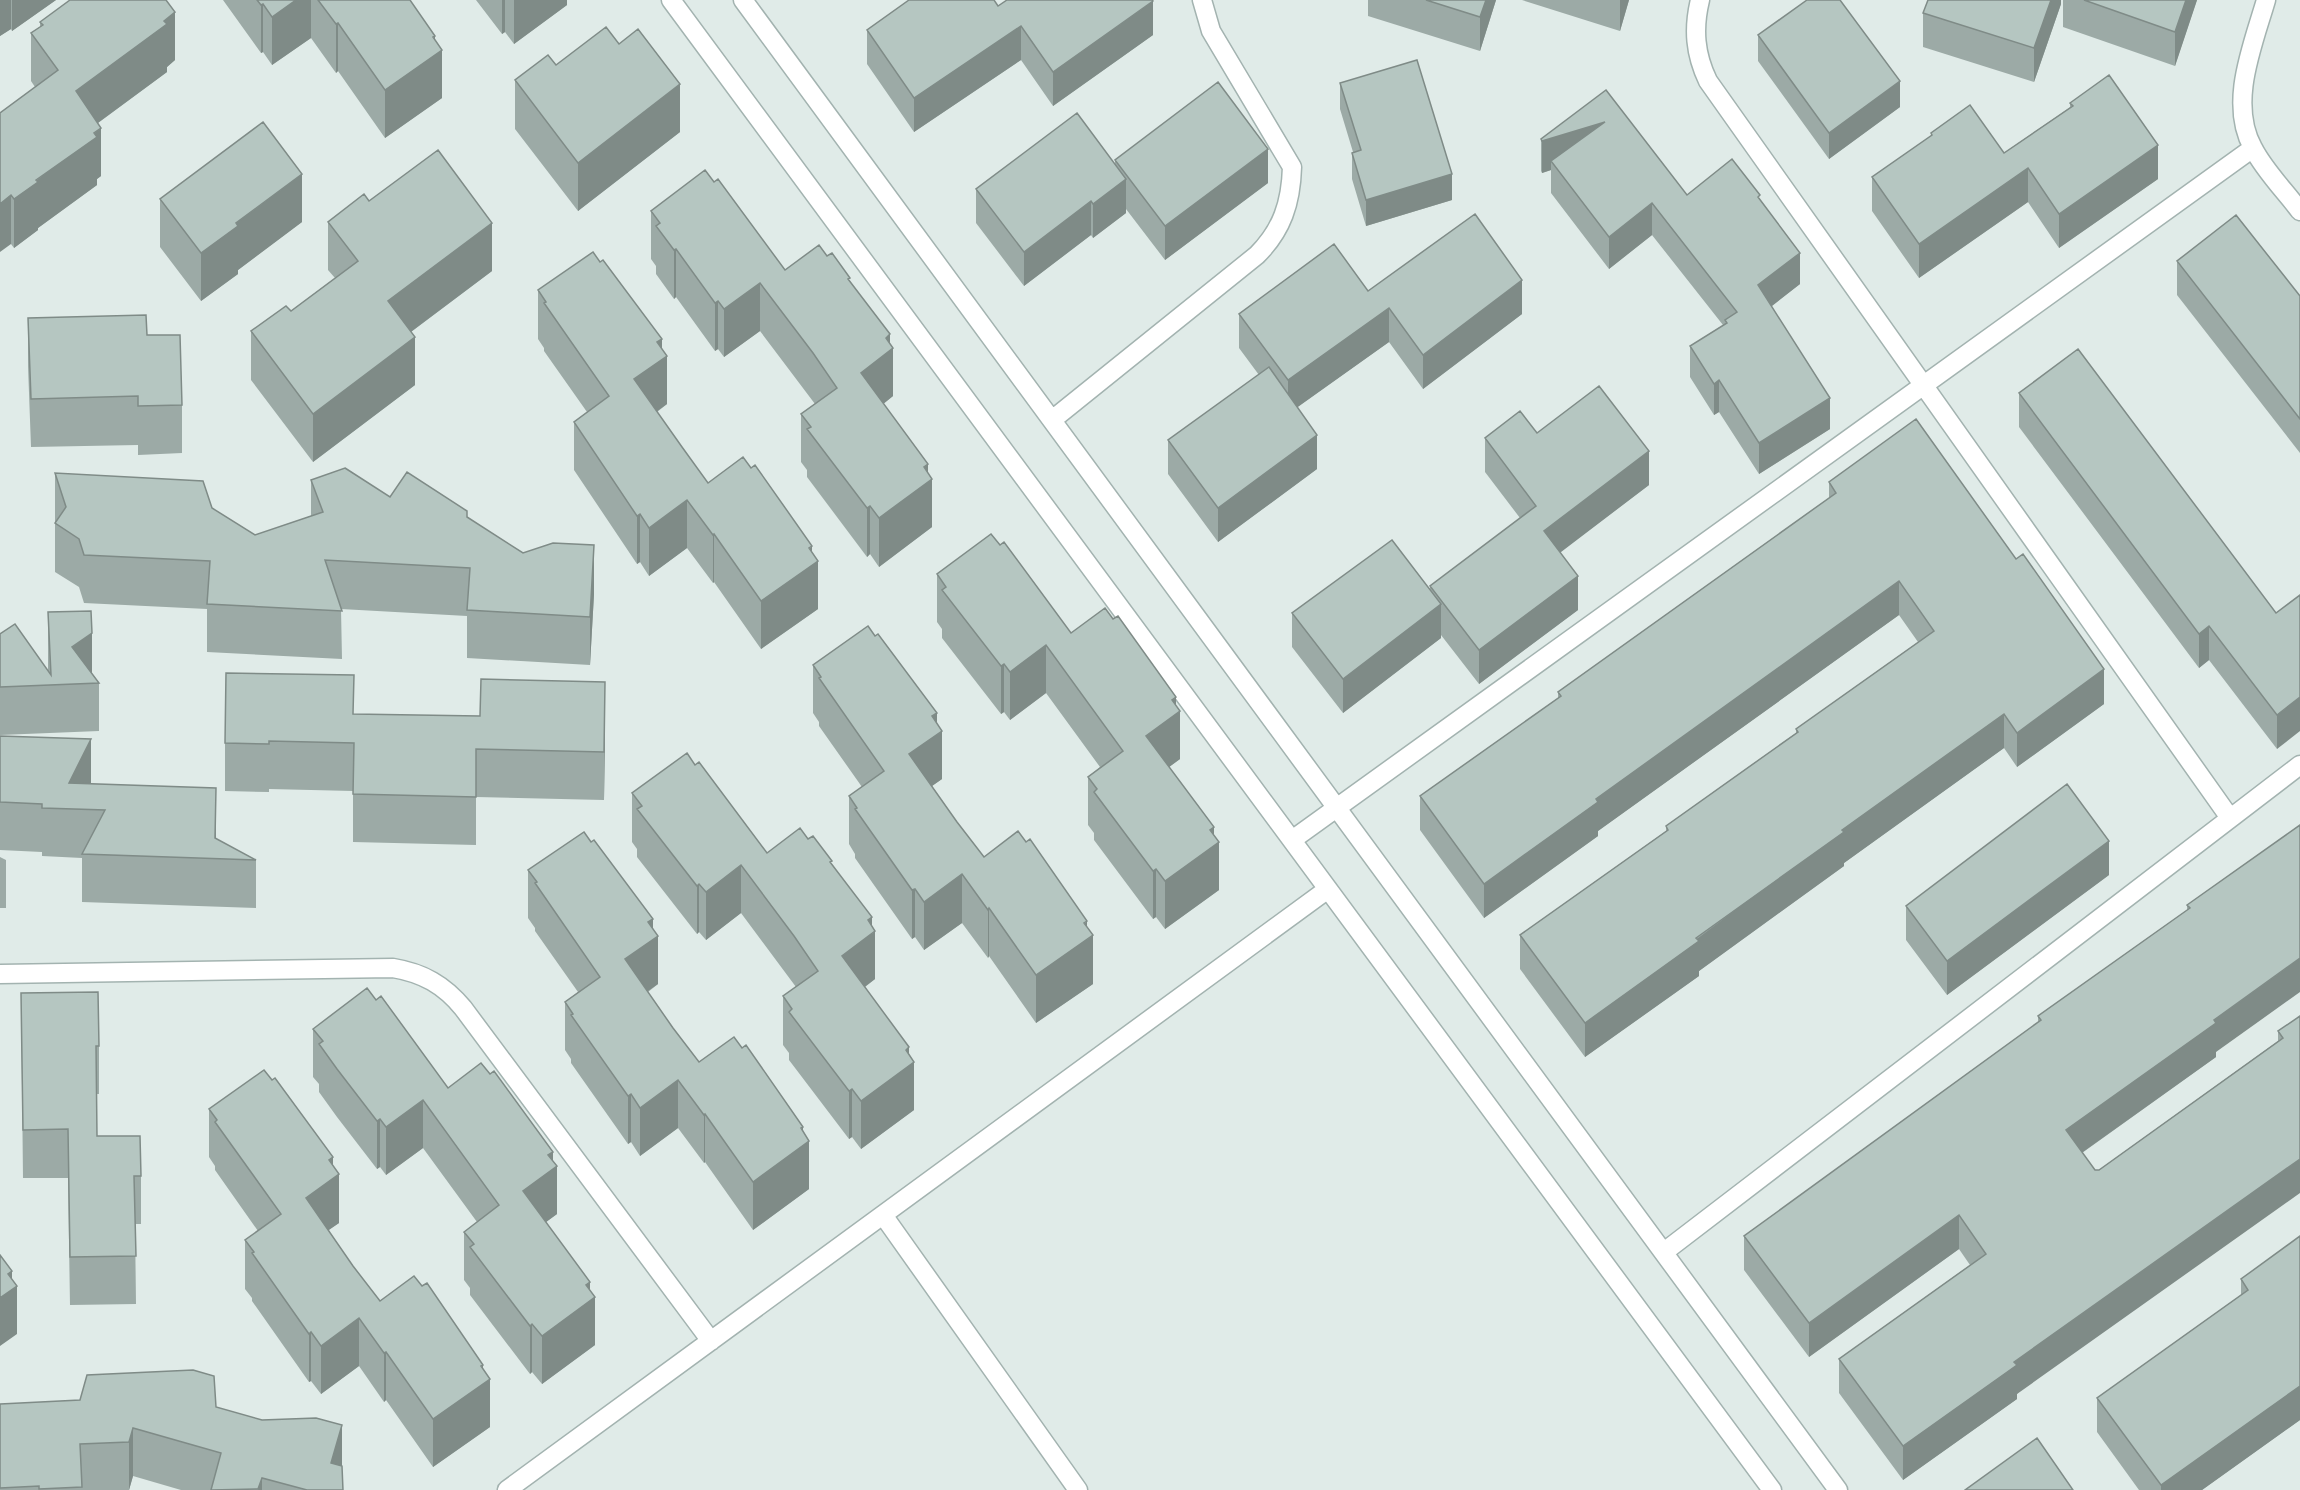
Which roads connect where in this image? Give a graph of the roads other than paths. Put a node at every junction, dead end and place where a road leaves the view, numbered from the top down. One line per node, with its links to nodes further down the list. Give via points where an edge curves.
1 (671, 0): 13 (street)
2 (743, 0): 9 (street)
3 (1202, 0): 9 (street, via 1211,31 1292,167 1287,209 1278,229 1257,255)
4 (1700, 0): 8 (street, via 1696,51 1708,81)
5 (2266, 0): 6 (street, via 2243,94)
6 (2253, 148): 7 (street); 8 (street)
7 (2300, 211)
8 (1923, 385): 11 (street); 12 (street)
9 (1052, 420): 11 (street)
10 (2300, 765): 12 (street)
11 (1336, 807): 13 (street); 17 (street)
12 (2230, 818): 17 (street)
13 (1292, 840): 14 (street)
14 (1328, 889): 16 (street); 21 (street)
15 (0, 974): 18 (street, via 393,968 427,977 463,1008)
16 (883, 1215): 18 (street); 20 (street)
17 (1664, 1252): 22 (street)
18 (711, 1341): 19 (street)
19 (507, 1490)
20 (1078, 1490)
21 (1772, 1490)
22 (1838, 1490)

